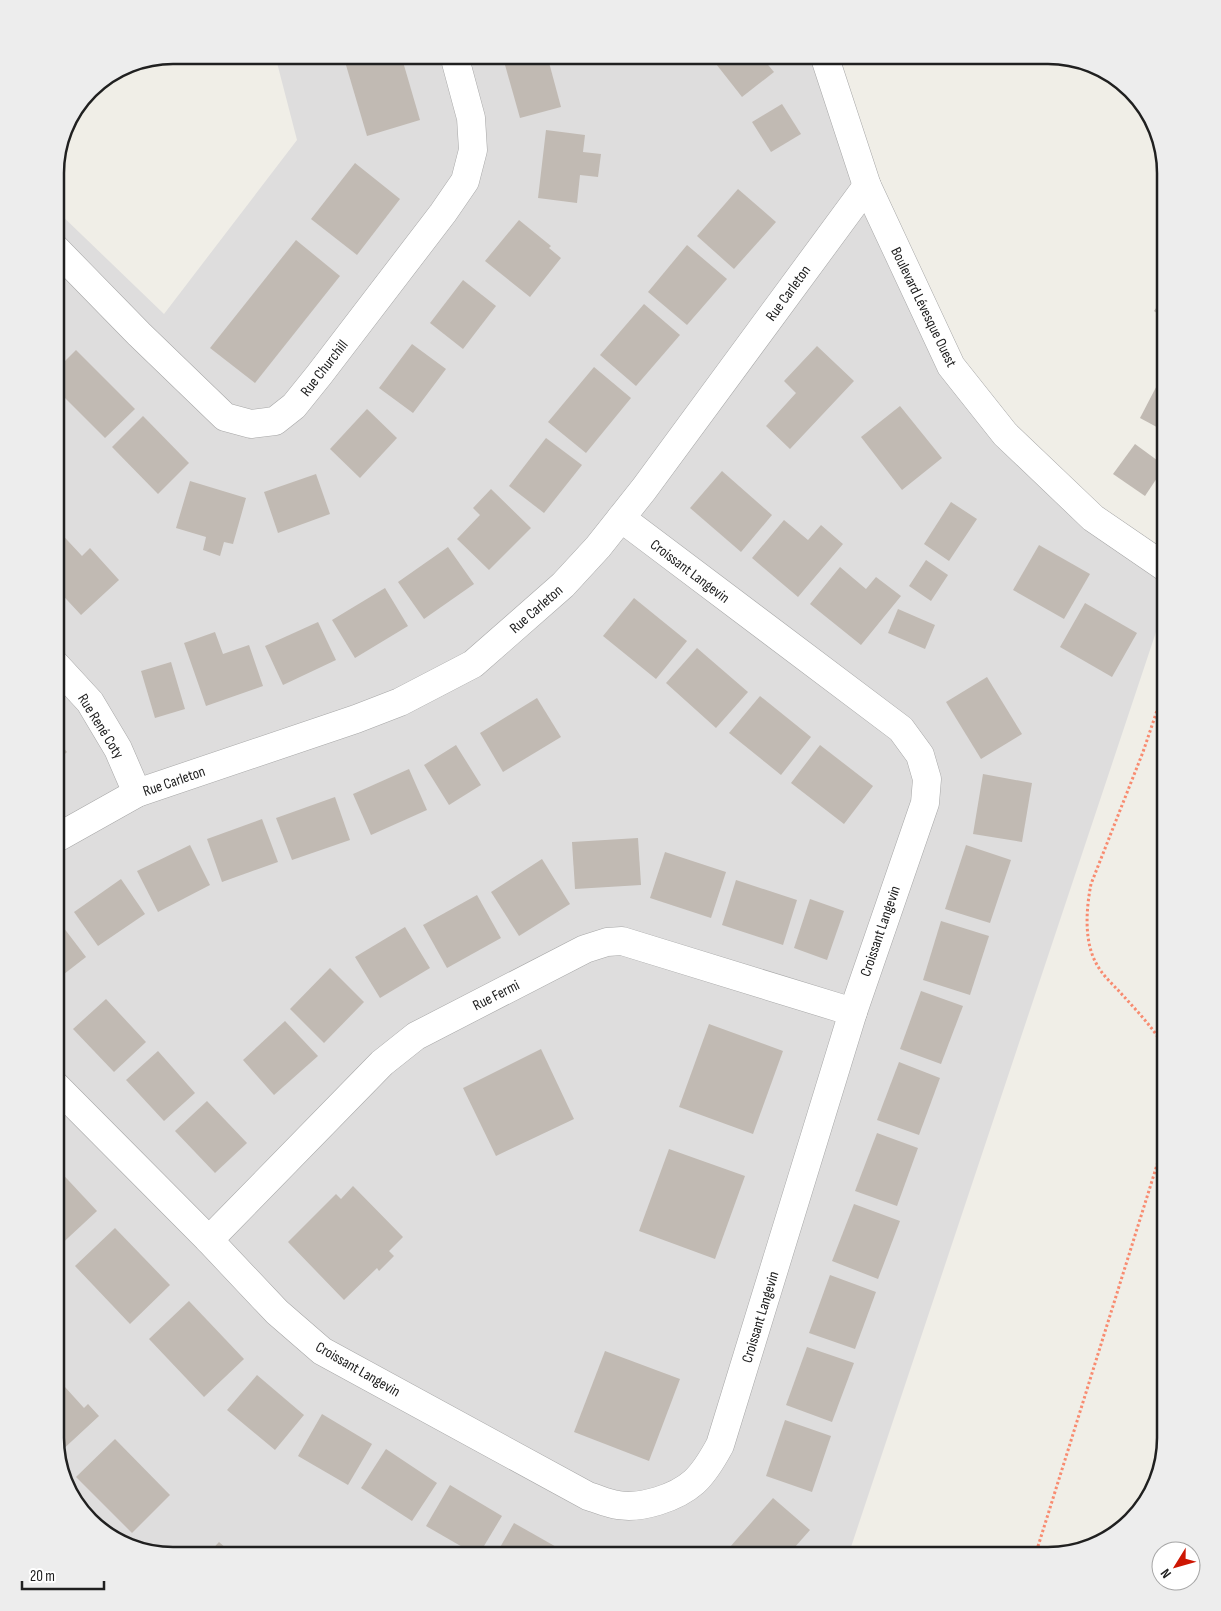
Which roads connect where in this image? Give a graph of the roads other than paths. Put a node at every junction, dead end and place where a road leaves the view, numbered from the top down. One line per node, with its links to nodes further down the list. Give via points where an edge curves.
1 (456, 64): 4 (street, Rue Churchill, via 471,118 473,150 465,181 319,375 294,406 275,421 251,424 225,417)
2 (827, 64): 3 (street, Boulevard Lévesque Ouest)
3 (867, 186): 5 (street, Rue Carleton); 6 (street, Boulevard Lévesque Ouest, via 951,366 1005,434 1092,518)
4 (64, 257)
5 (621, 518): 8 (street, Rue Carleton, via 563,585 474,664 400,702 356,719); 10 (street, Croissant Langevin, via 901,729 920,755 927,779 925,803)
6 (1157, 562)
7 (64, 674): 8 (street, Rue René Coty, via 90,702 118,750)
8 (137, 793): 9 (street, Rue Carleton)
9 (64, 834)
10 (853, 1012): 12 (street, Rue Fermi, via 622,941 585,949 416,1036 382,1063); 12 (street, Croissant Langevin, via 720,1445 708,1466 693,1482 666,1499 618,1506 588,1496 322,1351 277,1312)
11 (64, 1094): 12 (street, Croissant Langevin)
12 (209, 1240)

